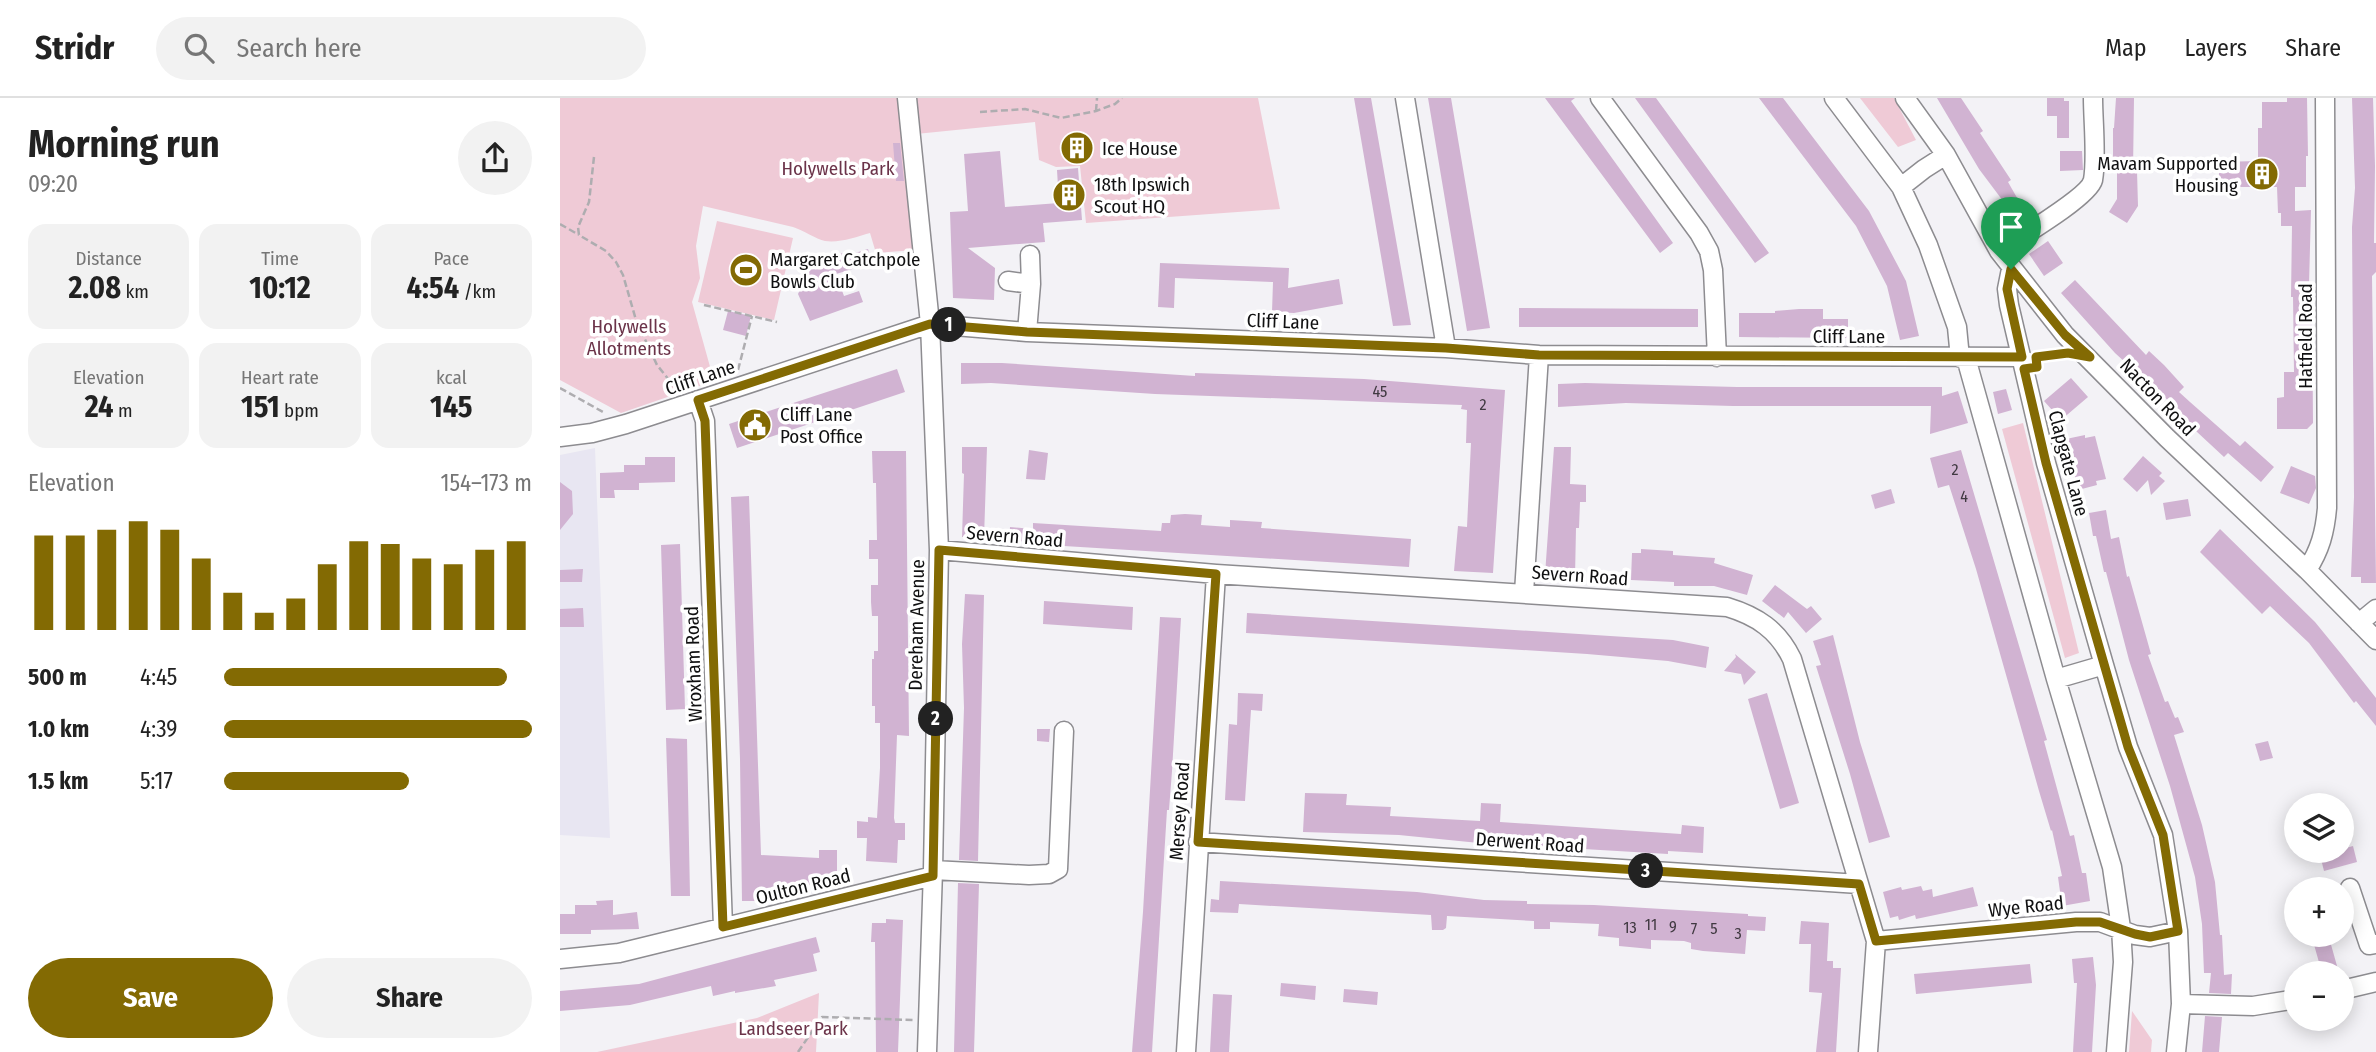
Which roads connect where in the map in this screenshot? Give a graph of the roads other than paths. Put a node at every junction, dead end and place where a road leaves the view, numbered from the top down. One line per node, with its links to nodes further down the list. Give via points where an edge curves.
1 (907, 98): 15 (street, Dereham Avenue)
2 (1405, 98): 17 (street)
3 (1600, 98): 19 (street, via 1709,251)
4 (1834, 98): 9 (street)
5 (1905, 98): 8 (street, Nacton Road)
6 (2094, 98): 10 (street, via 2094,166 2089,188)
7 (2325, 98): 25 (street, Hatfield Road, via 2327,508 2322,540)
8 (1946, 155): 9 (street); 10 (street, Nacton Road)
9 (1900, 187): 20 (street, via 1928,245)
10 (1999, 251): 12 (street, Nacton Road)
11 (1030, 255): 14 (street)
12 (2011, 269): 21 (street, Clapgate Lane, via 2007,289); 25 (street, Nacton Road, via 2065,335)
13 (1008, 282): 14 (street)
14 (1031, 284): 16 (street)
15 (930, 324): 16 (street, Cliff Lane); 22 (street, Cliff Lane); 24 (street, Dereham Avenue)
16 (1027, 332): 17 (street, Cliff Lane)
17 (1446, 348): 18 (street, Cliff Lane)
18 (1539, 355): 19 (street, Cliff Lane); 27 (street)
19 (1717, 357): 20 (street, Cliff Lane)
20 (1963, 358): 21 (street, Cliff Lane); 32 (street)
21 (2023, 363): 31 (street, Clapgate Lane, via 2046,463)
22 (693, 402): 23 (street, Cliff Lane, via 592,433); 38 (street, Wroxham Road, via 705,421)
23 (560, 437)
24 (939, 550): 26 (street, Severn Road); 35 (street, Dereham Avenue)
25 (2307, 570): 29 (street, Nacton Road)
26 (1216, 574): 27 (street, Severn Road); 34 (street, Mersey Road)
27 (1524, 593): 36 (street, Severn Road, via 1727,607 1746,612 1775,632 1792,659)
28 (2376, 609): 29 (street)
29 (2359, 623): 30 (street, Nacton Road)
30 (2376, 640)
31 (2104, 665): 32 (street); 40 (street, Clapgate Lane, via 2128,747 2163,835)
32 (2056, 679): 39 (street, via 2112,867)
33 (1064, 731): 35 (street, Oulton Road, via 1058,869 1029,875)
34 (1198, 842): 36 (street, Derwent Road); 49 (street, Mersey Road)
35 (933, 873): 38 (street, Oulton Road); 48 (street, Dereham Avenue)
36 (1859, 884): 41 (street, Severn Road)
37 (2354, 901): 42 (street, via 2368,945)
38 (723, 927): 43 (street, Oulton Road, via 620,953)
39 (2121, 928): 40 (street, Wye Road, via 2150,937); 41 (street, Wye Road, via 2076,922); 51 (street)
40 (2178, 931): 47 (street, Clapgate Lane)
41 (1876, 941): 50 (street, Severn Road)
42 (2376, 944)
43 (560, 959)
44 (2376, 982): 45 (street)
45 (2354, 987)
46 (2284, 1001): 47 (street, via 2253,1006)
47 (2181, 1004): 52 (street, Clapgate Lane)
48 (926, 1052)
49 (1186, 1052)
50 (1868, 1052)
51 (2116, 1052)
52 (2176, 1052)

